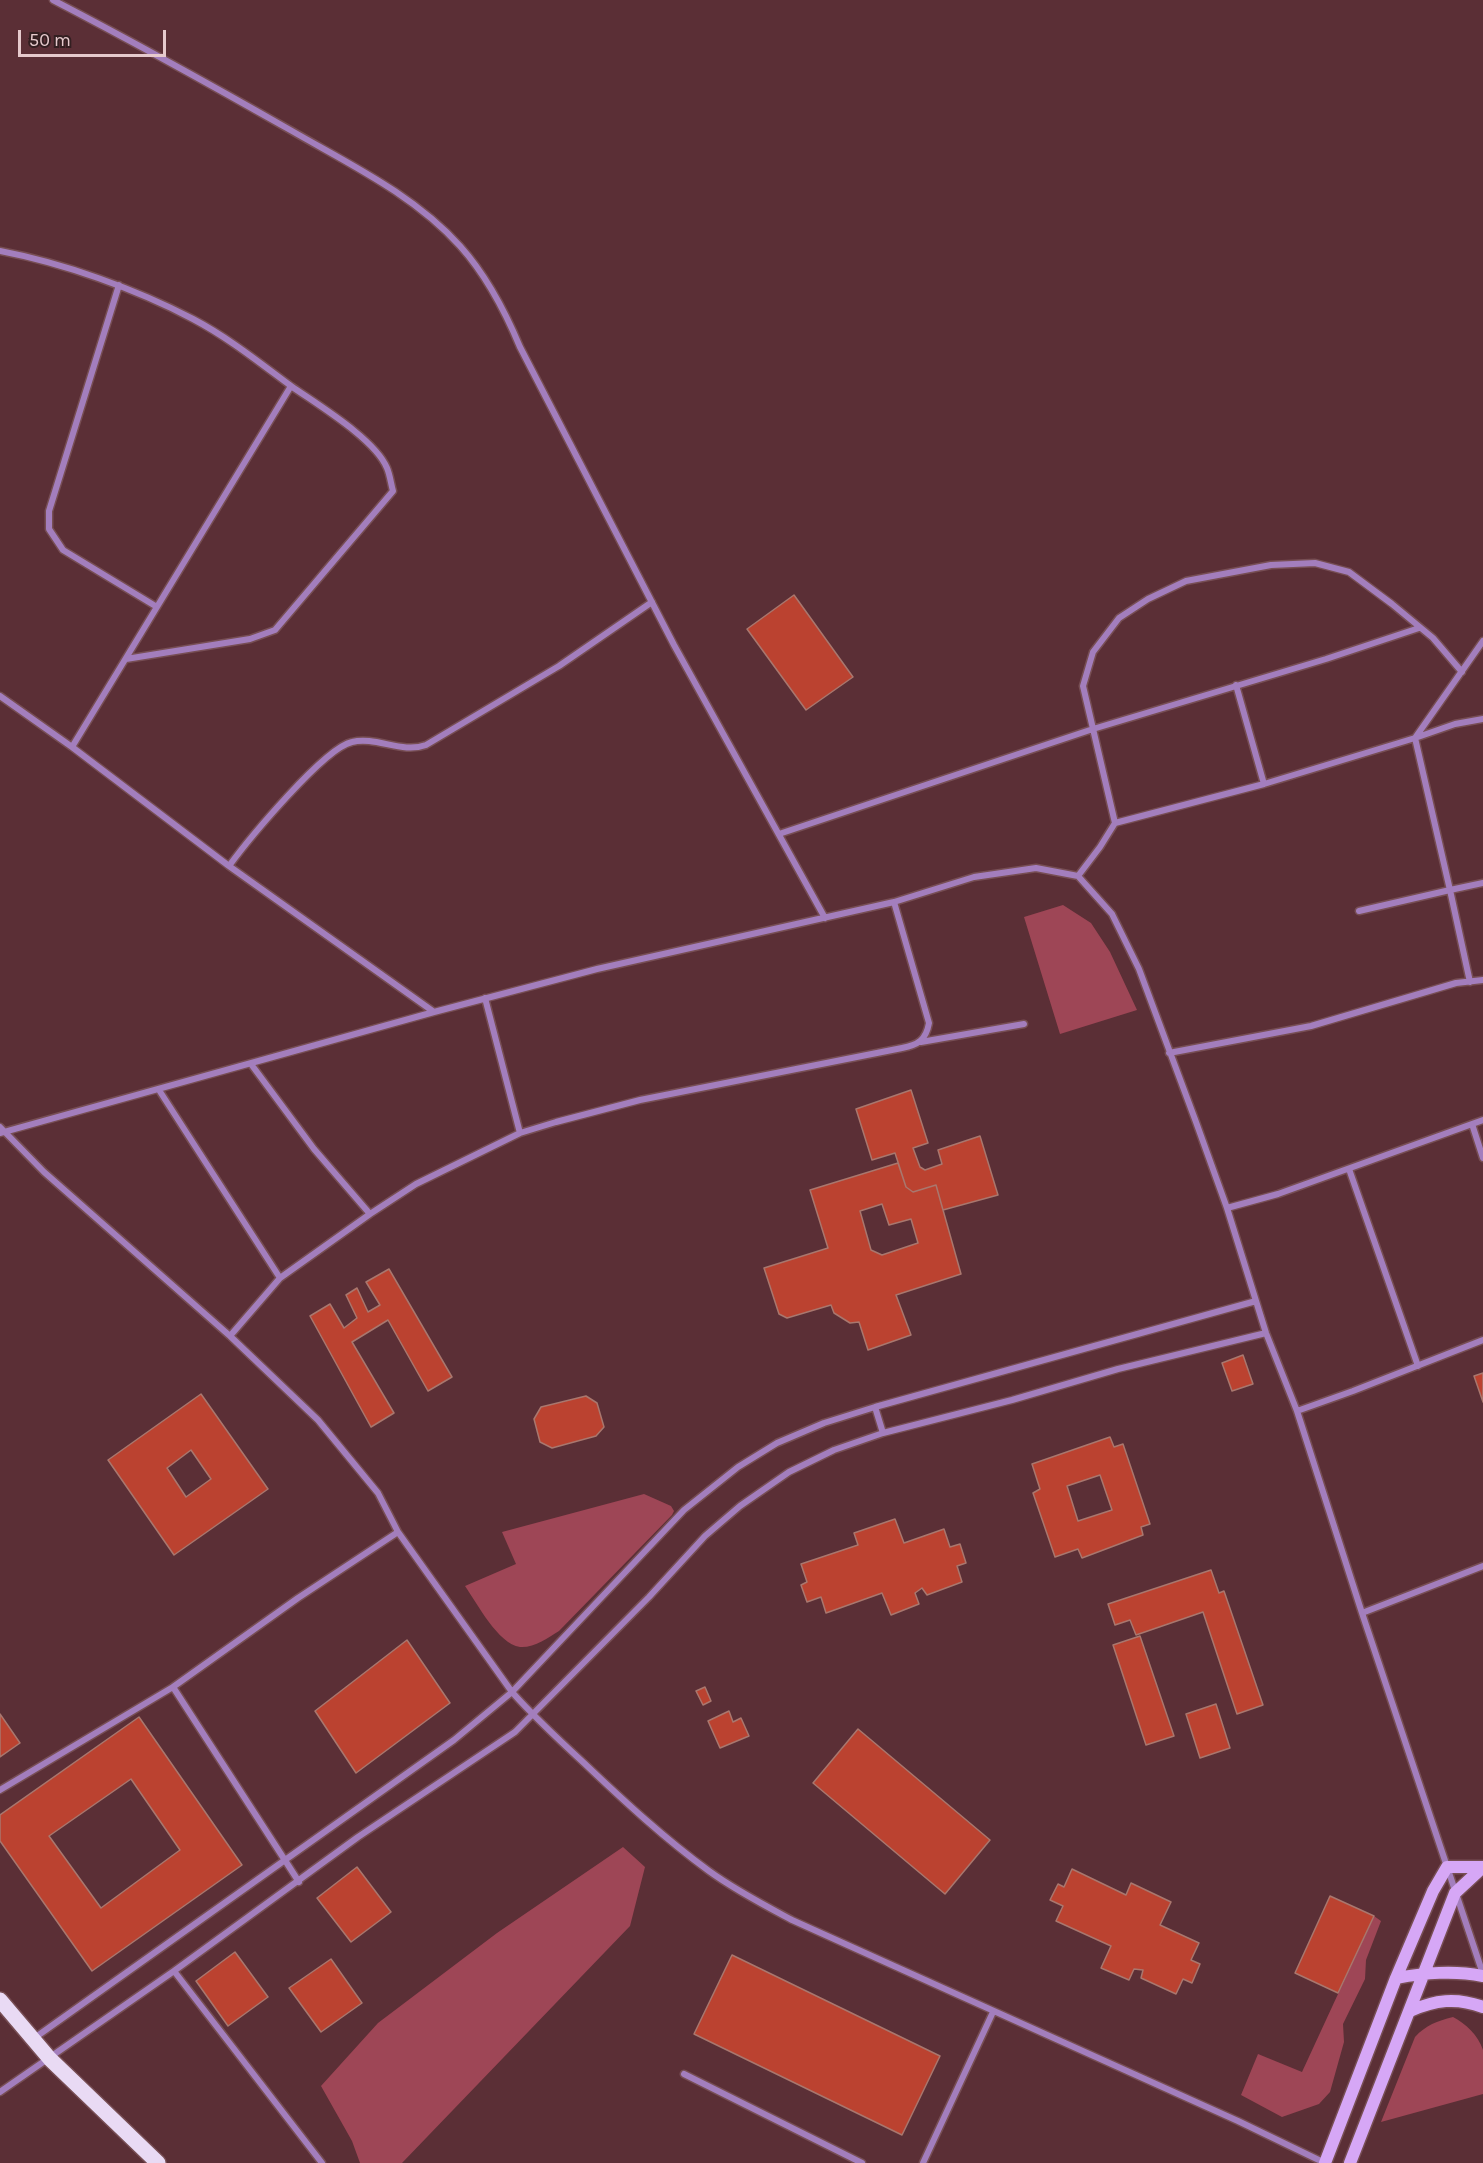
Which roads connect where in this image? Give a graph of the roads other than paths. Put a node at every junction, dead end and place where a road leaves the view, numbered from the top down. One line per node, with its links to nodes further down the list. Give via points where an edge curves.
1 (53, 0): 5 (street, via 144,47 400,193 460,246 502,306)
2 (0, 250): 3 (street)
3 (119, 285): 4 (street, via 193,319); 6 (street, via 49,512 49,529 63,550)
4 (291, 386): 6 (street); 9 (street, via 377,453 387,468 393,491 275,630 250,639)
5 (652, 602): 19 (street); 20 (street, via 559,666 426,745 410,748 354,741 340,747 251,836)
6 (157, 607): 9 (street)
7 (1419, 628): 10 (street); 11 (street); 14 (street, via 1349,572 1315,563 1271,565 1186,581 1119,618 1093,651 1083,686)
8 (1483, 641): 10 (street)
9 (126, 659): 16 (street)
10 (1462, 672): 15 (street)
11 (1236, 685): 14 (street); 17 (street)
12 (0, 696): 16 (street)
13 (1483, 719): 15 (street)
14 (1093, 729): 18 (street); 19 (street)
15 (1415, 738): 17 (street); 23 (street)
16 (72, 747): 20 (street)
17 (1264, 784): 18 (street)
18 (1115, 823): 21 (street)
19 (779, 834): 26 (street)
20 (229, 866): 30 (street)
21 (1078, 876): 24 (street, via 1036,868 974,877); 33 (street, via 1112,914 1139,969)
22 (1483, 883): 23 (street)
23 (1450, 890): 25 (street); 28 (street)
24 (894, 902): 26 (street); 32 (street, via 929,1023)
25 (1359, 911)
26 (825, 918): 29 (street)
27 (1483, 980): 28 (street)
28 (1470, 982): 33 (street, via 1311,1026)
29 (485, 998): 30 (street); 39 (street)
30 (434, 1012): 34 (street)
31 (1024, 1024): 32 (street)
32 (921, 1042): 39 (street, via 640,1101)
33 (1169, 1053): 42 (street)
34 (251, 1064): 35 (street); 43 (street, via 314,1149)
35 (159, 1089): 38 (street); 44 (street)
36 (1483, 1120): 37 (street)
37 (1472, 1124): 40 (street); 41 (street)
38 (1, 1131): 47 (street)
39 (520, 1133): 43 (street, via 416,1184)
40 (1483, 1158)
41 (1349, 1168): 42 (street); 49 (street)
42 (1227, 1208): 45 (street)
43 (370, 1214): 44 (street)
44 (280, 1278): 47 (street)
45 (1256, 1301): 46 (street); 50 (street)
46 (1266, 1333): 51 (street); 52 (street)
47 (230, 1336): 53 (street, via 318,1420 378,1493)
48 (1483, 1340): 49 (street)
49 (1418, 1366): 51 (street)
50 (875, 1407): 52 (street); 57 (street, via 777,1443 738,1467 684,1510)
51 (1297, 1411): 55 (street)
52 (883, 1433): 58 (street, via 834,1450 789,1472 740,1506 705,1536)
53 (398, 1532): 56 (street); 57 (street)
54 (1482, 1568): 55 (street)
55 (1362, 1613): 61 (street)
56 (172, 1687): 59 (street); 60 (street)
57 (512, 1692): 58 (street); 60 (street, via 454,1740)
58 (533, 1716): 63 (street); 72 (street, via 628,1805 710,1872 792,1920)
59 (0, 1790)
60 (284, 1861): 63 (street); 73 (street)
61 (1447, 1868): 62 (main road); 64 (street); 68 (main road)
62 (1482, 1868): 64 (main road)
63 (298, 1882): 65 (street)
64 (1455, 1893): 66 (main road); 67 (street)
65 (174, 1971): 74 (street); 78 (street)
66 (1424, 1973): 67 (main road); 68 (main road); 71 (main road)
67 (1483, 1975)
68 (1396, 1978): 81 (main road)
69 (0, 2000): 73 (main road)
70 (1483, 2007): 71 (main road, via 1453,2000)
71 (1410, 2011): 82 (main road)
72 (993, 2012): 80 (street); 81 (street)
73 (32, 2040): 74 (main road)
74 (50, 2059): 76 (street); 77 (main road)
75 (684, 2074): 79 (street)
76 (0, 2092)
77 (158, 2163)
78 (322, 2163)
79 (862, 2163)
80 (923, 2163)
81 (1325, 2163)
82 (1350, 2163)

